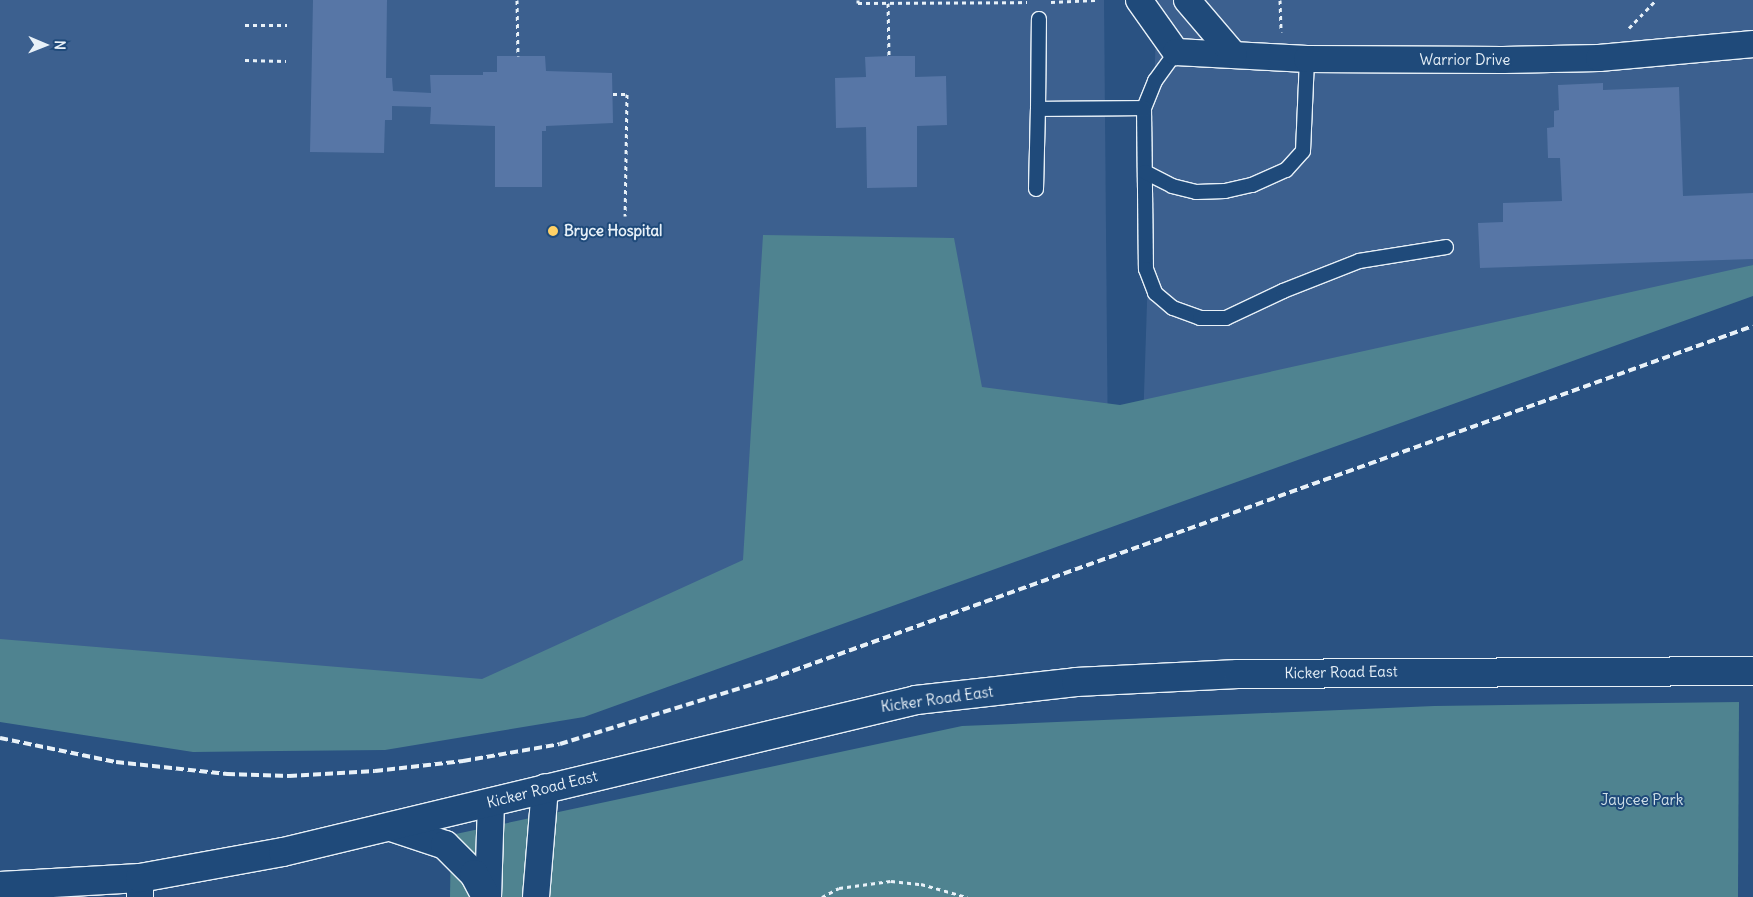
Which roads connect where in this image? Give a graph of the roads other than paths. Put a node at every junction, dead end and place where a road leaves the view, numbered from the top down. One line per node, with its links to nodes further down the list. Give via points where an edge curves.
1 (1139, 0): 5 (street)
2 (1187, 0): 6 (street)
3 (1038, 19): 9 (lane)
4 (1752, 45): 7 (street, Warrior Drive, via 1599,58)
5 (1176, 52): 6 (street, Warrior Drive); 8 (lane, via 1155,81)
6 (1234, 55): 7 (street, Warrior Drive)
7 (1307, 59): 10 (lane, via 1303,151 1286,170 1252,185 1196,192 1172,186)
8 (1144, 108): 9 (lane); 10 (lane)
9 (1038, 109): 11 (lane)
10 (1145, 172): 12 (lane, via 1146,269 1154,293 1173,308 1200,318 1226,318 1282,291 1359,261)
11 (1036, 189)
12 (1446, 246)
13 (1753, 671): 14 (main road, Kicker Road East, via 1267,673 1076,682 916,700)
14 (546, 787): 15 (main road, Kicker Road East); 20 (street)
15 (491, 802): 16 (main road, Kicker Road East); 19 (street)
16 (390, 827): 18 (main road, Kicker Road East); 19 (main road, via 445,845 474,874)
17 (0, 886): 18 (main road, Kicker Road East)
18 (140, 888)
19 (487, 897)
20 (536, 897)

